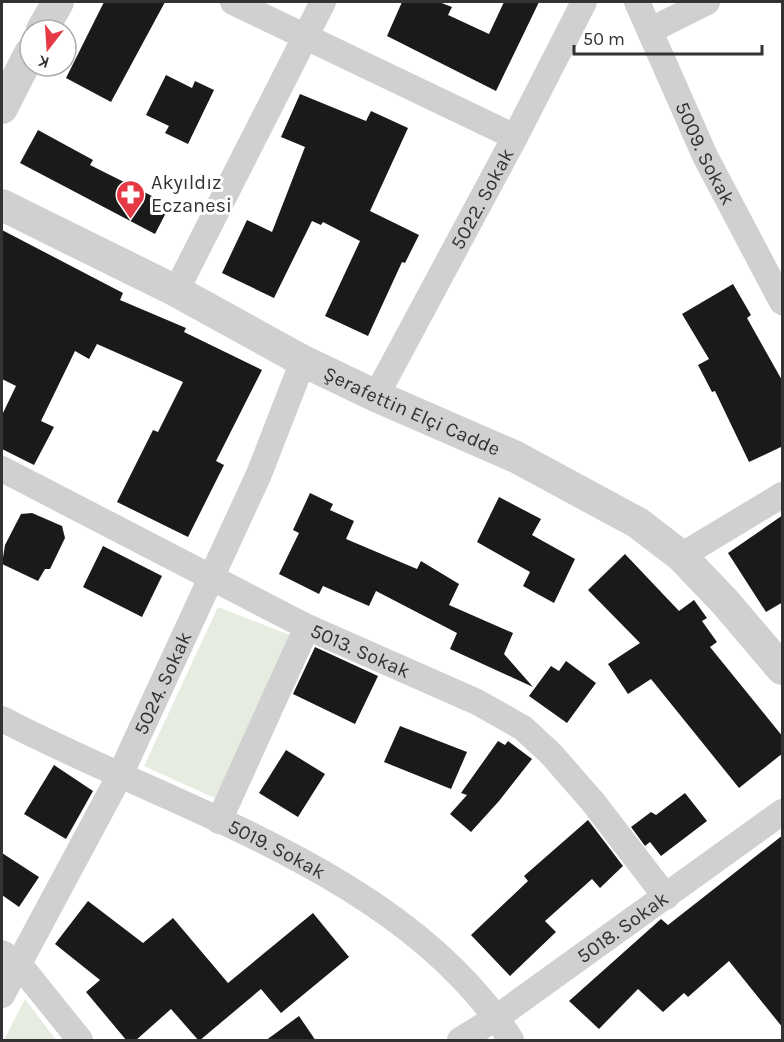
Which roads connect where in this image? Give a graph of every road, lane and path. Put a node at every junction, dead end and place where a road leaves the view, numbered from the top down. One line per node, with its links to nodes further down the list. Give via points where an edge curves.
1 (58, 2): 7 (street)
2 (233, 2): 9 (street)
3 (323, 2): 9 (street)
4 (584, 2): 12 (street, 5022. Sokak)
5 (637, 2): 8 (street, 5009. Sokak)
6 (707, 2): 8 (street)
7 (49, 18)
8 (651, 30): 15 (street, 5009. Sokak, via 705,156)
9 (305, 37): 12 (street); 14 (street)
10 (18, 76): 11 (street)
11 (2, 108)
12 (515, 137): 17 (street, 5022. Sokak)
13 (2, 205): 14 (street, Şerafettin Elçi Cadde)
14 (176, 291): 16 (street, Şerafettin Elçi Cadde)
15 (783, 302)
16 (303, 361): 17 (street, Şerafettin Elçi Cadde); 21 (street, 5024. Sokak, via 259,474)
17 (376, 396): 20 (street, Şerafettin Elçi Cadde, via 516,457 638,523)
18 (2, 469): 21 (street, 5013. Sokak)
19 (783, 495): 20 (street)
20 (681, 556): 23 (street, Şerafettin Elçi Cadde)
21 (211, 577): 22 (street, 5013. Sokak); 25 (street, 5024. Sokak)
22 (307, 627): 27 (street); 28 (street, 5013. Sokak, via 477,702 524,728 593,802)
23 (783, 669)
24 (2, 719): 25 (street, 5019. Sokak)
25 (120, 775): 27 (street, 5019. Sokak); 29 (street, 5024. Sokak)
26 (783, 812): 28 (street, 5018. Sokak)
27 (219, 821): 31 (street, 5019. Sokak, via 372,903 458,975)
28 (666, 897): 31 (street, 5018. Sokak)
29 (10, 958): 30 (street, 5024. Sokak); 32 (street)
30 (2, 995)
31 (496, 1018): 33 (street, 5018. Sokak); 34 (street, 5019. Sokak)
32 (80, 1041)
33 (460, 1041)
34 (510, 1041)

